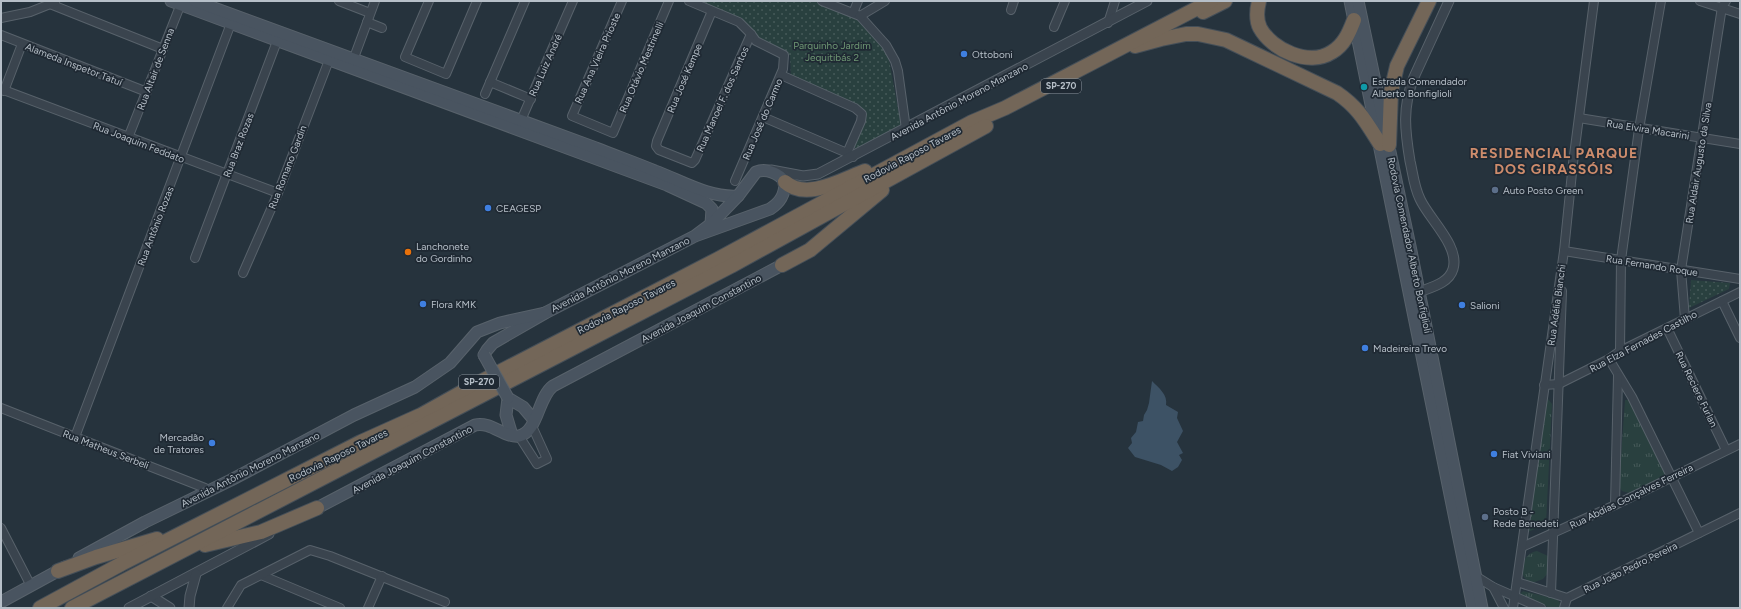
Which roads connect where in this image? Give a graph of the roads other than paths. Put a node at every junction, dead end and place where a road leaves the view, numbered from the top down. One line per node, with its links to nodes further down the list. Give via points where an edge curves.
1 (196, 1): 38 (main road)
2 (338, 1): 34 (street)
3 (375, 1): 34 (street)
4 (429, 1): 5 (street, via 405,57 446,74)
5 (477, 1)
6 (524, 1): 54 (street)
7 (574, 1): 58 (street, Rua Luiz André)
8 (622, 1): 64 (street, Rua Ana Vieira Prioste, via 572,116)
9 (669, 1): 64 (street, Rua Otávio Mestrinelli)
10 (689, 1): 33 (street)
11 (822, 1): 35 (street)
12 (858, 1): 35 (street)
13 (883, 1): 35 (street)
14 (1014, 1): 32 (street)
15 (1065, 1): 42 (street)
16 (1115, 1): 41 (street)
17 (1147, 1): 41 (street, Avenida Antônio Moreno Manzano)
18 (1192, 1): 43 (highway)
19 (1211, 1): 43 (highway, Rodovia Raposo Tavares / SP-270)
20 (1225, 1): 49 (highway, Rodovia Raposo Tavares / SP-270)
21 (1259, 1): 39 (highway, via 1257,16 1266,36 1282,49 1312,58 1332,52 1342,44)
22 (1350, 1): 39 (main road, Rodovia Comendador Alberto Bonfiglioli)
23 (1358, 1): 67 (main road, Rodovia Comendador Alberto Bonfiglioli)
24 (1428, 1): 67 (highway, via 1397,66)
25 (1449, 1): 88 (street, via 1414,77 1406,105 1406,128 1414,184 1426,210 1446,238 1454,258 1449,277)
26 (1594, 1): 60 (street, Rua Adélia Bianchi)
27 (1661, 1): 63 (street)
28 (1701, 1): 31 (street)
29 (54, 2): 37 (street, via 30,12); 50 (street)
30 (178, 2): 38 (main road); 50 (street, Rua Altair de Senna)
31 (1724, 4): 36 (street); 65 (street, Rua Aldair Augusto da Silva)
32 (1011, 10)
33 (712, 11): 45 (street, via 739,22); 72 (street, Rua José Kempe, via 656,146 659,150)
34 (370, 13): 40 (street)
35 (857, 14): 62 (street, via 886,44 895,61)
36 (1740, 14)
37 (1, 18)
38 (233, 19): 47 (main road); 71 (street, Rua Antônio Rozas)
39 (1354, 20): 67 (main road, Rodovia Comendador Alberto Bonfiglioli)
40 (367, 22): 44 (street); 52 (street)
41 (1108, 23): 62 (street, Avenida Antônio Moreno Manzano)
42 (1054, 27)
43 (1158, 27): 70 (highway, Rodovia Raposo Tavares / SP-270, via 1005,108 972,122)
44 (382, 28)
45 (751, 34): 53 (street, Rua José do Carmo, via 756,41 784,55 785,61); 72 (street, Rua Manoel F. dos Santos)
46 (1, 36): 48 (street, Alameda Inspetor Tatuí)
47 (279, 36): 51 (main road); 74 (street, Rua Braz Rozas)
48 (22, 44): 55 (street); 56 (street, Alameda Inspetor Tatuí)
49 (1135, 46): 67 (highway, via 1186,34 1226,40 1351,102); 70 (highway, Rodovia Raposo Tavares / SP-270)
50 (163, 49): 56 (street, Rua Altair de Senna)
51 (331, 56): 52 (main road); 77 (street, Rua Romano Gardin)
52 (351, 63): 61 (main road)
53 (780, 75): 59 (street, Rua José do Carmo); 69 (street, via 855,108 862,114)
54 (490, 82): 57 (street); 58 (street)
55 (3, 90): 66 (street, Rua Joaquim Feddato)
56 (147, 92): 66 (street, Rua Altair de Senna)
57 (485, 94)
58 (531, 99): 61 (street, Rua Luiz André)
59 (763, 118): 69 (street); 75 (street, Rua José do Carmo)
60 (1579, 118): 63 (street, Rua Elvira Macarini); 81 (street, Rua Adélia Bianchi)
61 (519, 125): 78 (main road, via 652,169 707,192); 79 (main road, via 706,202 712,209)
62 (906, 129): 69 (street, Avenida Antônio Moreno Manzano)
63 (1639, 129): 65 (street, Rua Elvira Macarini); 83 (street)
64 (613, 132)
65 (1702, 137): 68 (street, Rua Elvira Macarini); 85 (street, Rua Aldair Augusto da Silva)
66 (128, 138): 71 (street, Rua Joaquim Feddato)
67 (1384, 144): 88 (main road, Rodovia Comendador Alberto Bonfiglioli); 144 (main road, Rodovia Comendador Alberto Bonfiglioli)
68 (1740, 144)
69 (850, 155): 73 (street, Avenida Antônio Moreno Manzano, via 811,176)
70 (920, 156): 76 (highway, via 811,190 797,189); 84 (highway, via 810,250); 111 (highway, Rodovia Raposo Tavares / SP-270, via 718,258 421,415 361,442); 119 (highway, Rodovia Raposo Tavares / SP-270, via 731,266)
71 (181, 157): 74 (street, Rua Joaquim Feddato); 106 (street, Rua Antônio Rozas)
72 (692, 163)
73 (764, 170): 76 (main road, via 779,175); 78 (main road, Avenida Antônio Moreno Manzano, via 752,175)
74 (227, 174): 77 (street, Rua Joaquim Feddato); 82 (street, Rua Braz Rozas)
75 (736, 181)
76 (785, 182): 80 (main road, Avenida Antônio Moreno Manzano, via 782,197 770,209)
77 (278, 193): 86 (street, Rua Romano Gardin)
78 (738, 196): 79 (main road, Avenida Antônio Moreno Manzano)
79 (711, 224): 80 (main road, Avenida Antônio Moreno Manzano)
80 (696, 236): 91 (main road, Avenida Antônio Moreno Manzano)
81 (1564, 251): 83 (street, Rua Fernando Roque); 100 (street); 101 (street, Rua Adélia Bianchi)
82 (195, 258)
83 (1621, 260): 85 (street, Rua Fernando Roque); 96 (street)
84 (782, 265): 104 (main road, Avenida Joaquim Constantino, via 553,386 546,392)
85 (1681, 270): 87 (street, Rua Fernando Roque); 92 (street, Rua Aldair Augusto da Silva)
86 (243, 273)
87 (1740, 279)
88 (1419, 292): 124 (main road, Rodovia Comendador Alberto Bonfiglioli)
89 (1740, 292): 90 (street, Rua Elza Fernades Castilho)
90 (1722, 301): 92 (street, Rua Elza Fernades Castilho); 95 (street)
91 (545, 313): 93 (main road, Avenida Antônio Moreno Manzano, via 500,323); 97 (main road, Avenida Antônio Moreno Manzano, via 493,343)
92 (1684, 319): 94 (street, Rua Elza Fernades Castilho)
93 (490, 328): 97 (main road, via 485,331 481,341); 110 (main road, Avenida Antônio Moreno Manzano, via 477,332 450,363 415,387 354,415)
94 (1667, 328): 96 (street, Rua Elza Fernades Castilho); 108 (street, Rua Reciere Furlan)
95 (1740, 338)
96 (1620, 351): 98 (street, Rua Elza Fernades Castilho)
97 (484, 355): 102 (main road, bridge)
98 (1609, 359): 99 (street); 100 (street, Rua Elza Fernades Castilho)
99 (1618, 376): 109 (street, via 1632,397); 112 (street)
100 (1559, 384): 101 (street, Rua Elza Fernades Castilho); 117 (street)
101 (1544, 385): 118 (street, Rua Adélia Bianchi)
102 (508, 398): 104 (main road, via 523,407); 105 (main road, via 506,415)
103 (1, 408): 106 (street, Rua Matheus Serbeli)
104 (533, 423): 105 (main road, Avenida Joaquim Constantino, via 527,432); 105 (street, via 547,459 537,464)
105 (515, 435): 113 (main road, Avenida Joaquim Constantino, via 485,425 475,426)
106 (75, 437): 110 (street, Rua Matheus Serbeli, via 205,488)
107 (1740, 444): 108 (street, Rua Abdias Gonçalves Ferreira)
108 (1726, 450): 109 (street, Rua Abdias Gonçalves Ferreira)
109 (1672, 477): 112 (street, Rua Abdias Gonçalves Ferreira); 116 (street)
110 (208, 492): 120 (main road, Avenida Antônio Moreno Manzano, via 145,522)
111 (242, 503): 120 (highway, via 165,536); 135 (highway, Rodovia Raposo Tavares / SP-270)
112 (1615, 505): 117 (street, Rua Abdias Gonçalves Ferreira)
113 (317, 508): 119 (highway, via 261,532); 121 (street, Avenida Joaquim Constantino)
114 (1740, 513): 116 (street, Rua João Pedro Pereira)
115 (1, 528): 126 (street)
116 (1699, 533): 132 (street, Rua João Pedro Pereira)
117 (1553, 534): 118 (street, Rua Abdias Gonçalves Ferreira); 129 (street)
118 (1522, 547): 125 (street, Rua Adélia Bianchi)
119 (187, 549): 128 (highway, Rodovia Raposo Tavares / SP-270)
120 (58, 571): 126 (main road, Avenida Antônio Moreno Manzano)
121 (196, 574): 130 (street, Avenida Joaquim Constantino); 140 (street, via 190,596)
122 (261, 575): 123 (street, via 312,550); 141 (street, via 239,586); 142 (street)
123 (382, 576): 134 (street); 143 (street)
124 (1477, 577): 127 (street); 145 (main road, Rodovia Comendador Alberto Bonfiglioli)
125 (1517, 582): 129 (street); 131 (street, Rua Adélia Bianchi)
126 (31, 586): 133 (main road, Avenida Antônio Moreno Manzano)
127 (1493, 587): 131 (street); 146 (street)
128 (104, 592): 136 (highway, Rodovia Raposo Tavares / SP-270); 137 (highway)
129 (1550, 593): 132 (street)
130 (151, 596): 138 (street, Avenida Joaquim Constantino); 139 (street)
131 (1515, 597): 147 (street, Rua Adélia Bianchi); 148 (street)
132 (1566, 598): 149 (street)
133 (1, 602)
134 (445, 602)
135 (40, 608)
136 (72, 608)
137 (80, 608)
138 (129, 608)
139 (170, 608)
140 (190, 608)
141 (227, 608)
142 (340, 608)
143 (368, 608)
144 (1473, 608)
145 (1482, 608)
146 (1504, 608)
147 (1513, 608)
148 (1538, 608)
149 (1564, 608)

